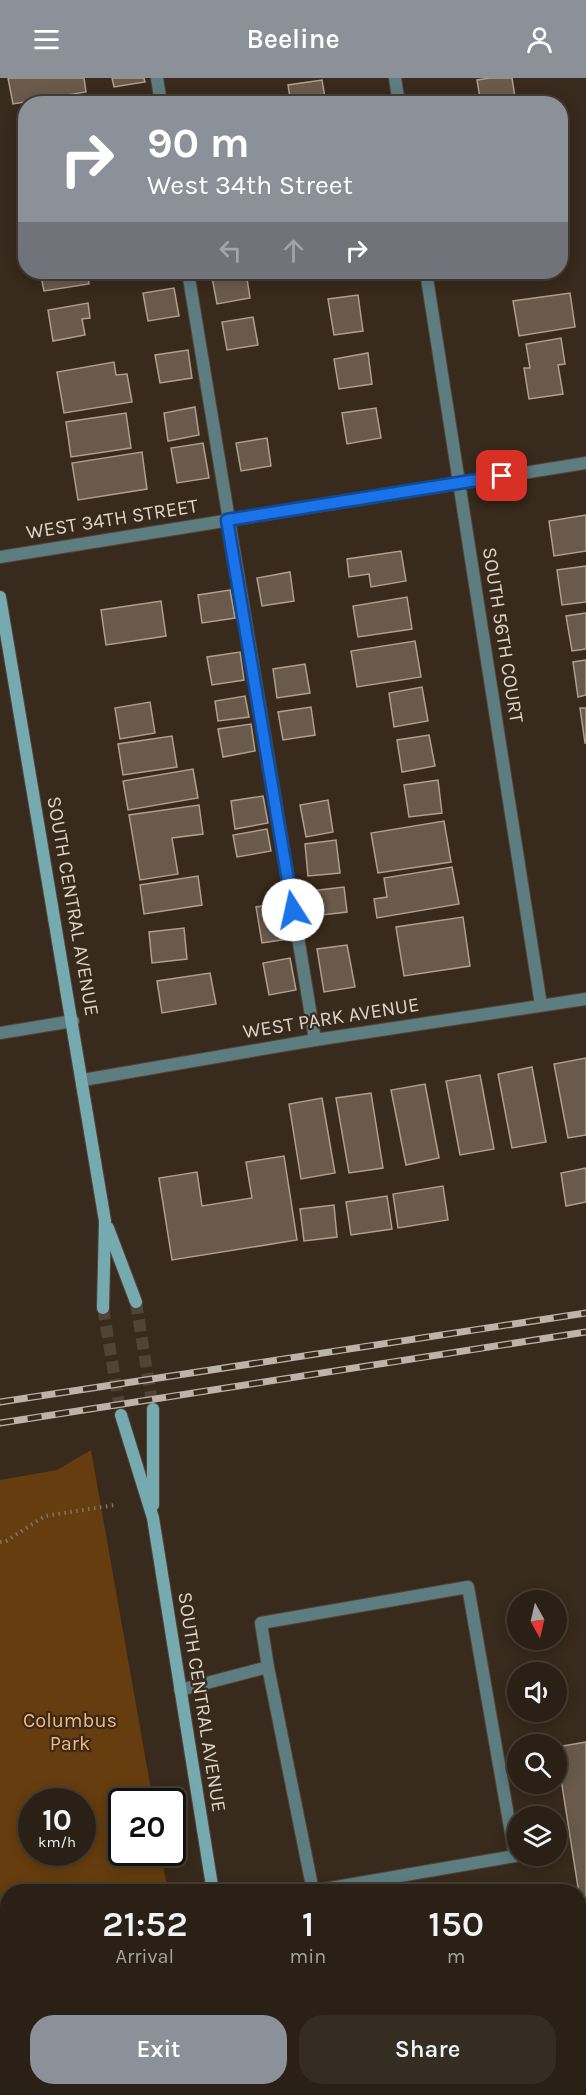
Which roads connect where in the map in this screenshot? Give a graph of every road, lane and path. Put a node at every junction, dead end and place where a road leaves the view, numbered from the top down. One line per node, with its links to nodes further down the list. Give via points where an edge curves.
1 (157, 78): 3 (street)
2 (395, 78): 4 (street)
3 (160, 96)
4 (398, 96)
5 (189, 279): 9 (street)
6 (427, 279): 8 (street, SOUTH 56TH COURT)
7 (586, 463): 8 (street, WEST 34TH STREET)
8 (460, 483): 9 (street, WEST 34TH STREET); 13 (street, SOUTH 56TH COURT)
9 (227, 520): 10 (street, WEST 34TH STREET); 16 (street)
10 (0, 557)
11 (0, 597): 14 (main road, SOUTH CENTRAL AVENUE)
12 (586, 999): 13 (street, WEST PARK AVENUE)
13 (541, 1005): 16 (street, WEST PARK AVENUE)
14 (73, 1021): 15 (street); 17 (main road, SOUTH CENTRAL AVENUE)
15 (0, 1033)
16 (315, 1040): 17 (street, WEST PARK AVENUE)
17 (82, 1080): 18 (main road, SOUTH CENTRAL AVENUE)
18 (105, 1221): 19 (main road, SOUTH CENTRAL AVENUE); 20 (main road, SOUTH CENTRAL AVENUE)
19 (136, 1302)
20 (104, 1308)
21 (153, 1409): 24 (main road, SOUTH CENTRAL AVENUE)
22 (121, 1415): 24 (main road, SOUTH CENTRAL AVENUE)
23 (115, 1505): 25 (path, via 45,1516)
24 (153, 1518): 27 (main road, SOUTH CENTRAL AVENUE)
25 (0, 1542)
26 (268, 1667): 27 (street); 29 (street); 30 (street, via 261,1623 468,1587 515,1856)
27 (180, 1690): 28 (main road, SOUTH CENTRAL AVENUE)
28 (212, 1884)
29 (312, 1884)
30 (353, 1884)

